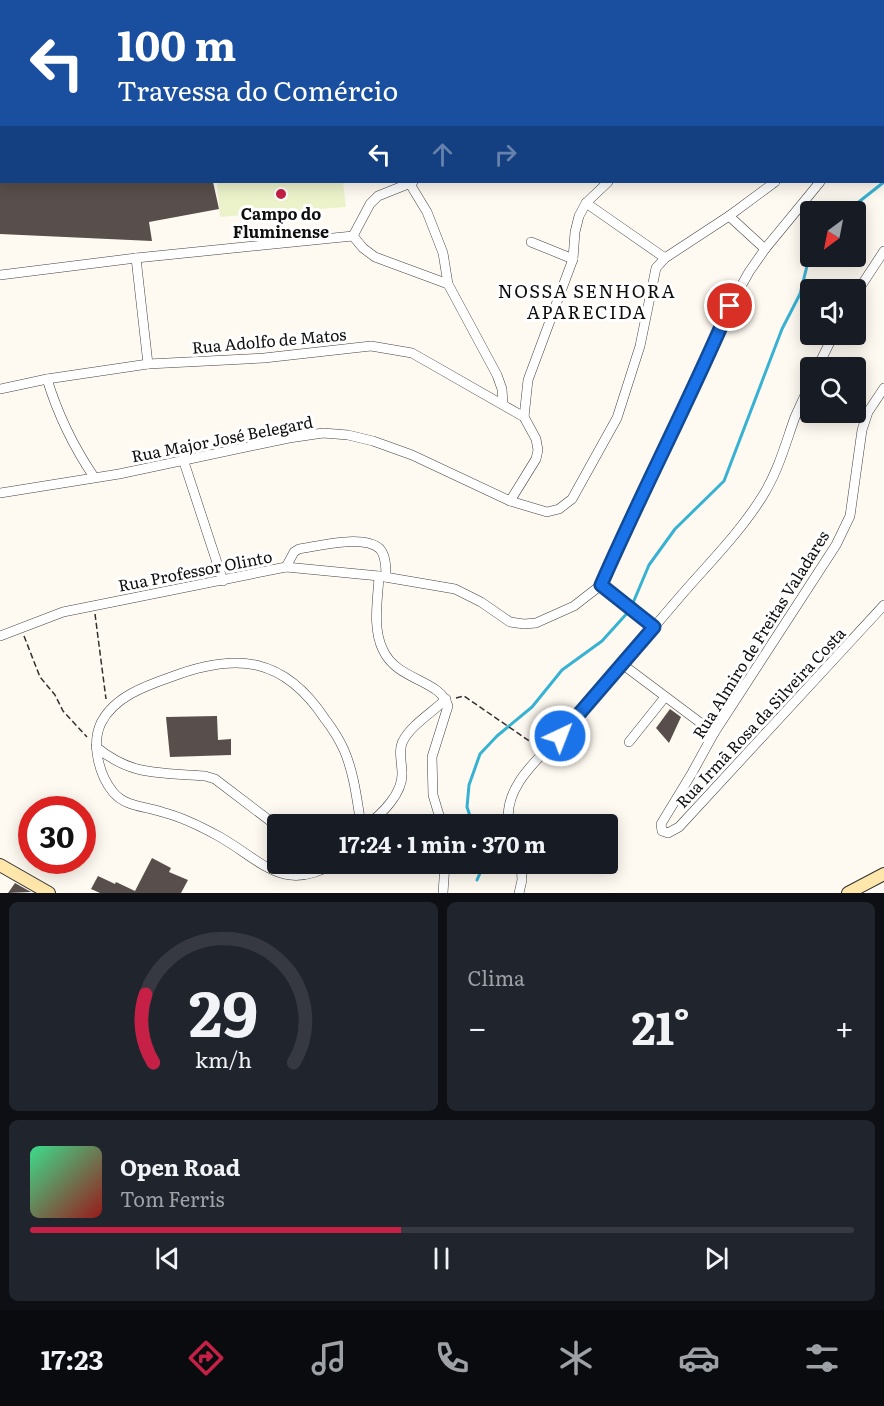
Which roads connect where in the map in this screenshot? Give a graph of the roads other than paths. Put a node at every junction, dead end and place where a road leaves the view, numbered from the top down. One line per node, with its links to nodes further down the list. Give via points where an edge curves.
1 (23, 0): 2 (street)
2 (54, 0)
3 (411, 183): 9 (street, via 378,196); 18 (street, via 428,212 443,253)
4 (607, 183): 7 (street)
5 (774, 183): 8 (street)
6 (819, 183): 11 (street, Rua Professor Olinto)
7 (586, 203): 14 (street); 15 (street, via 574,232)
8 (729, 216): 11 (street); 14 (street)
9 (353, 236): 13 (street); 18 (street, via 375,257)
10 (531, 242): 15 (street)
11 (765, 249): 34 (street, Rua Professor Olinto, via 730,306)
12 (884, 251): 17 (street)
13 (136, 258): 16 (street); 19 (street)
14 (665, 258): 30 (street, Rua Major José Belegard, via 656,268 640,346 617,418 572,499 547,512)
15 (573, 259): 25 (street, via 528,380)
16 (0, 275)
17 (866, 279)
18 (448, 284): 23 (street, via 497,375)
19 (148, 364): 20 (street, Rua Adolfo de Matos); 23 (street, Rua Adolfo de Matos, via 264,358 371,346 412,353)
20 (47, 379): 22 (street, Rua Adolfo de Matos); 27 (street, via 58,413)
21 (884, 388): 41 (street, Rua Almiro de Freitas Valadares, via 868,412 862,430 850,516 836,544)
22 (0, 389)
23 (503, 404): 25 (street, Rua Adolfo de Matos)
24 (800, 406): 36 (street, via 782,460 762,497)
25 (524, 417): 30 (street, via 538,450)
26 (183, 459): 27 (street, Rua Major José Belegard); 30 (street, Rua Major José Belegard, via 323,433 348,435 412,455); 33 (street)
27 (94, 477): 29 (street, Rua Major José Belegard)
28 (0, 486): 29 (street)
29 (0, 492)
30 (510, 501)
31 (286, 567): 32 (street, Rua Professor Olinto); 32 (street, via 299,549 366,542 384,556); 33 (street, Rua Professor Olinto)
32 (383, 576): 34 (street, Rua Professor Olinto, via 455,589 510,622 524,624 536,623 574,606); 40 (street, via 377,625 382,649 405,674 439,691)
33 (223, 581): 37 (street, Rua Professor Olinto, via 94,604)
34 (601, 585): 36 (street)
35 (884, 605): 49 (street, Rua Irmã Rosa da Silveira Costa, via 679,827 666,833 660,828)
36 (654, 627): 38 (street)
37 (0, 636)
38 (622, 664): 39 (street); 47 (street, via 528,769 515,789)
39 (665, 698): 41 (street); 42 (street)
40 (446, 699): 45 (street, via 402,742 401,784); 46 (street, via 446,717 432,757 433,795)
41 (714, 733): 49 (street, Rua Almiro de Freitas Valadares)
42 (629, 742)
43 (96, 747): 44 (street, via 100,724 129,694 206,666 236,663 271,668 314,701 332,728 351,772); 48 (street, via 116,762 139,771 215,779); 51 (street, via 105,780 123,801 196,825)
44 (359, 814)
45 (379, 814)
46 (439, 814)
47 (507, 814)
48 (267, 819)
49 (662, 821)
50 (0, 865): 57 (main road)
51 (267, 870)
52 (276, 874): 53 (street)
53 (315, 874)
54 (444, 874): 58 (street)
55 (522, 874): 59 (street)
56 (884, 874): 60 (main road)
57 (49, 893)
58 (443, 893)
59 (519, 893)
60 (849, 893)

